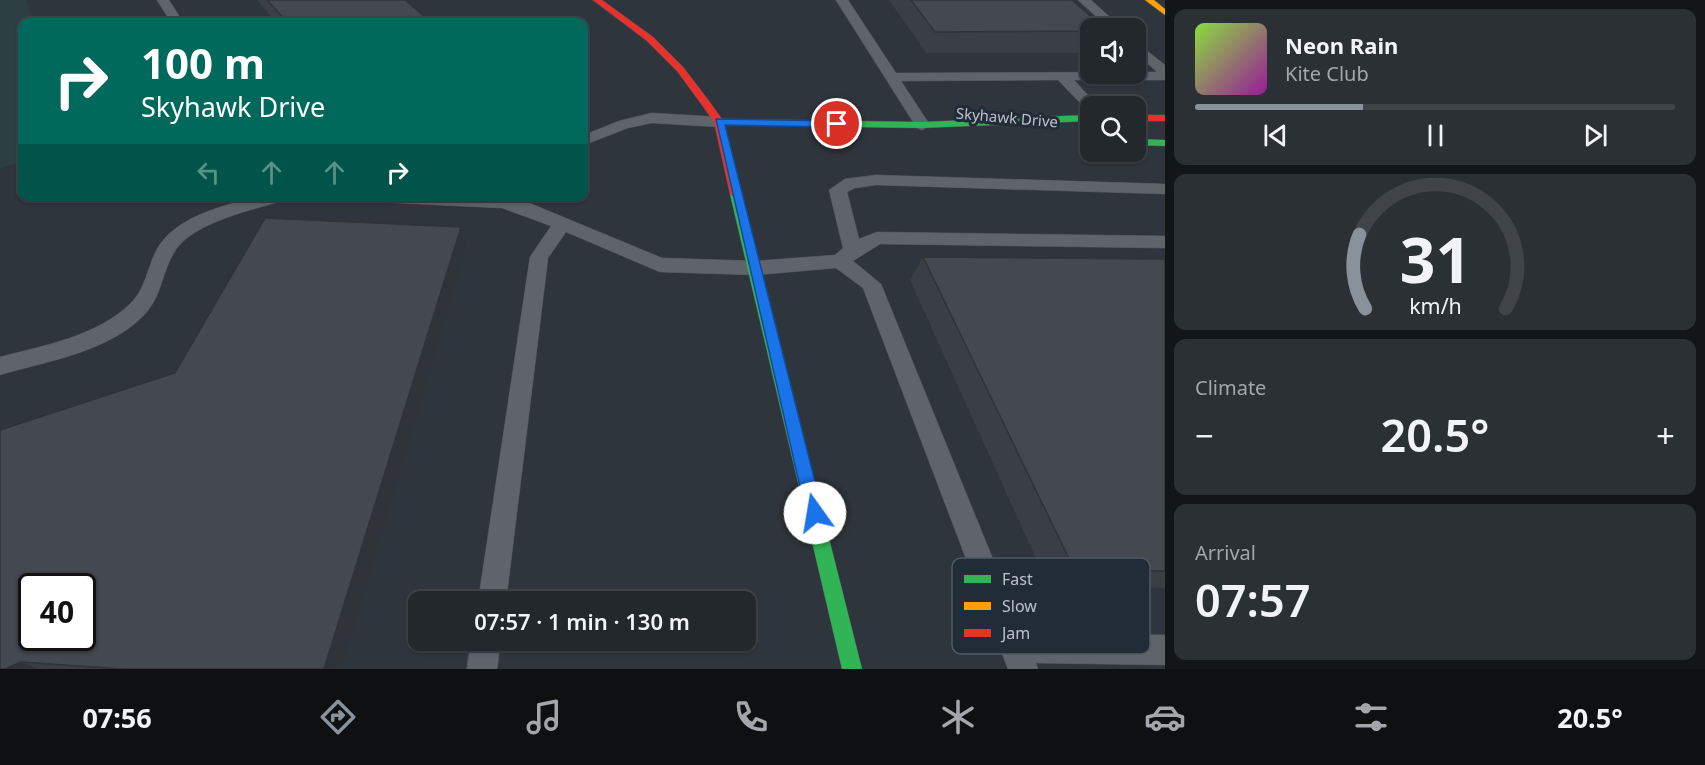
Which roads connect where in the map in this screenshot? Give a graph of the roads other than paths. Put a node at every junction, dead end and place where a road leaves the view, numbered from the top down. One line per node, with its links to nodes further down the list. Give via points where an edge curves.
1 (163, 0): 7 (lane)
2 (597, 0): 18 (street, via 648,35 674,60)
3 (842, 0): 13 (lane)
4 (1084, 0): 8 (lane)
5 (1149, 0): 6 (street)
6 (1165, 13)
7 (174, 18)
8 (1105, 18)
9 (1146, 55): 10 (lane)
10 (1165, 72)
11 (1062, 76): 12 (lane); 13 (lane); 14 (lane)
12 (1165, 76)
13 (889, 77): 19 (lane)
14 (1081, 96)
15 (1080, 118): 19 (street, Skyhawk Drive)
16 (1146, 118): 17 (street)
17 (1165, 118)
18 (719, 122): 19 (street, Skyhawk Drive); 21 (lane, via 652,118); 30 (street)
19 (922, 125): 20 (street, Skyhawk Drive)
20 (1012, 135)
21 (588, 138)
22 (1146, 142): 23 (street)
23 (1165, 143)
24 (1165, 189): 29 (lane, via 876,180 850,183 838,190 839,213 848,226)
25 (265, 201): 31 (lane, via 176,236 166,248 151,291 116,326 92,339)
26 (478, 201): 27 (lane, via 521,206)
27 (562, 224): 30 (lane, via 660,265); 33 (lane, via 539,257)
28 (1165, 242): 29 (lane, via 876,238)
29 (847, 256): 30 (lane); 32 (lane, via 871,284)
30 (756, 268): 40 (street)
31 (0, 366)
32 (979, 558)
33 (493, 591)
34 (1165, 650): 36 (lane)
35 (484, 651): 39 (lane)
36 (1150, 651)
37 (1092, 654): 38 (lane)
38 (1019, 658)
39 (482, 669)
40 (852, 669)

